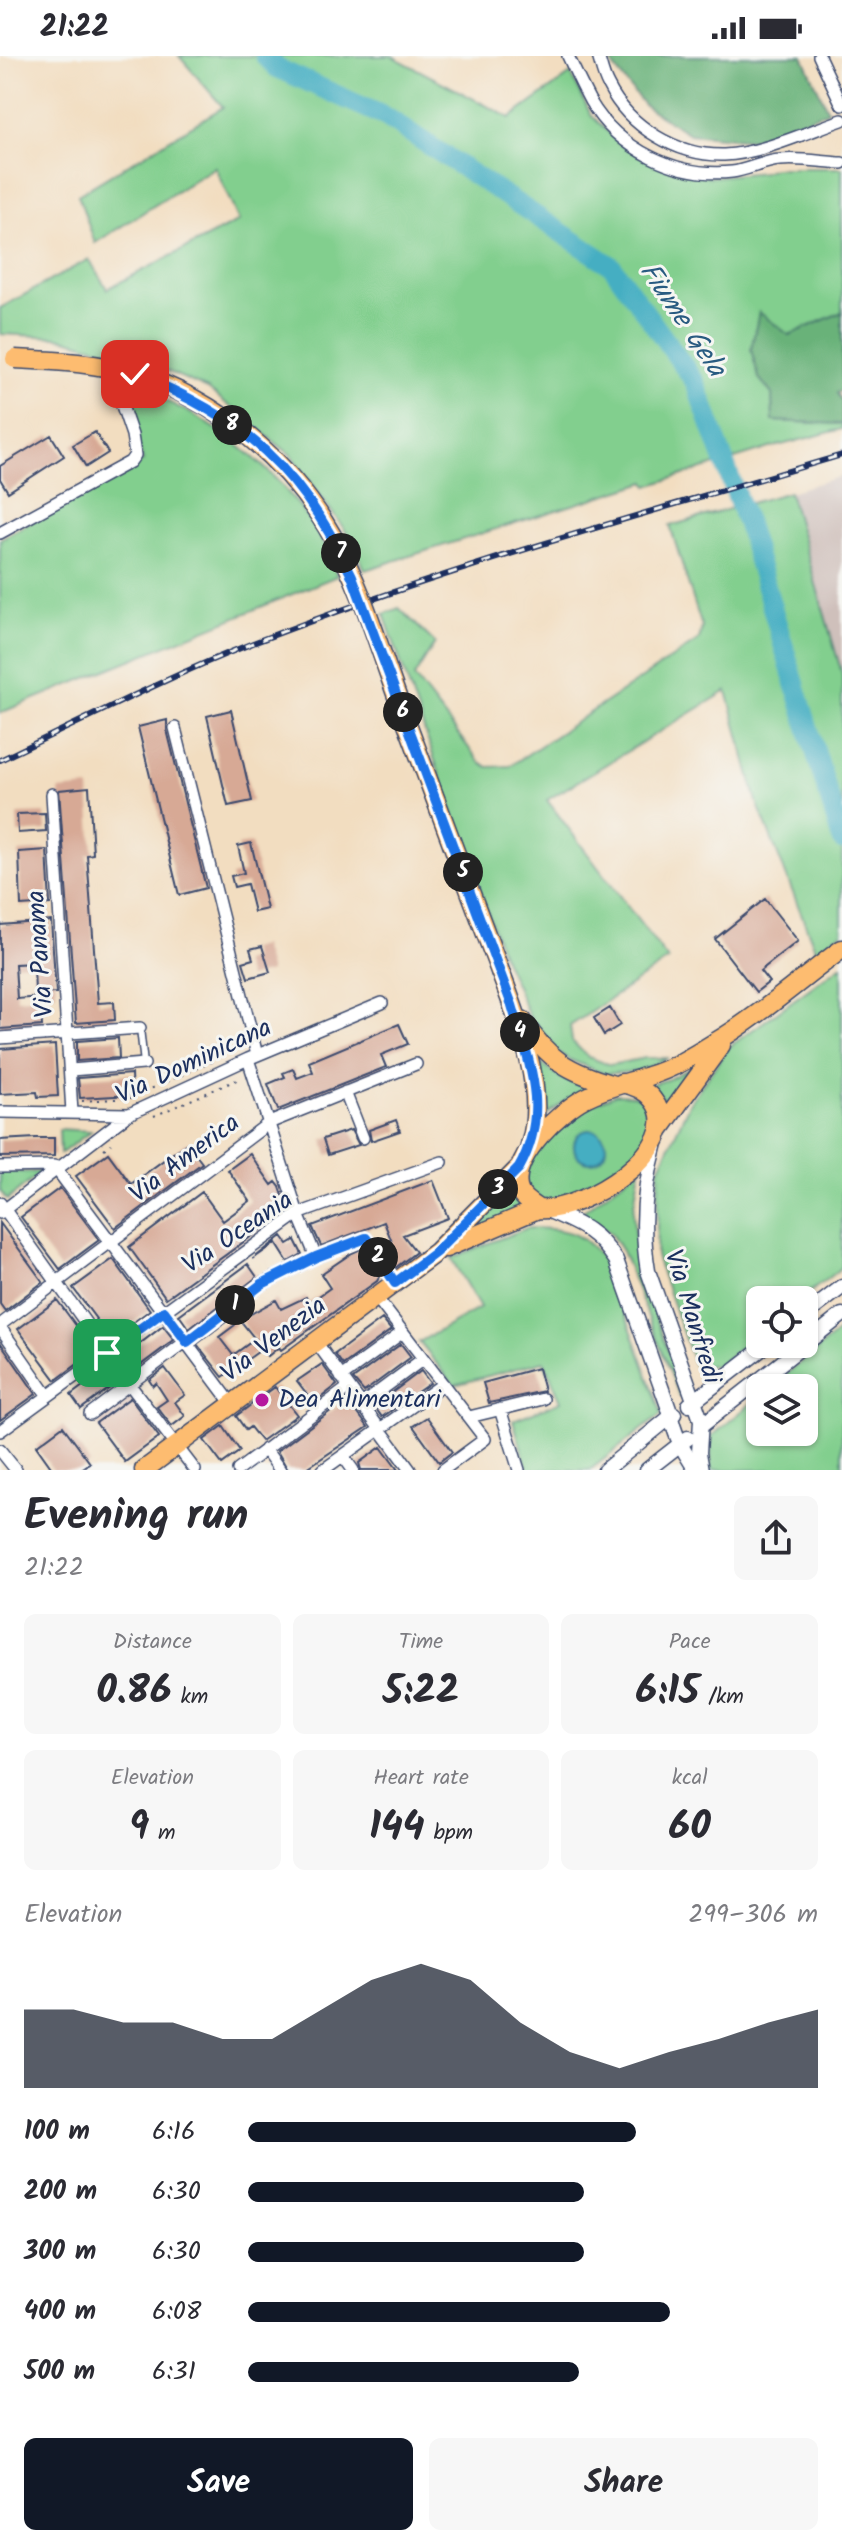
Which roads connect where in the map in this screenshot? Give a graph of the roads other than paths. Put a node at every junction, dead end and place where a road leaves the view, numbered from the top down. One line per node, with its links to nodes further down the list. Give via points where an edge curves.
1 (568, 56): 6 (street, via 591,103 618,134 655,160 709,173 779,160)
2 (598, 56): 5 (street, via 608,85 628,113 657,139 686,149 724,155)
3 (819, 56): 4 (street)
4 (840, 100)
5 (842, 120)
6 (842, 163)
7 (8, 359): 14 (main road, bridge, via 75,361 135,374 183,393 261,446 316,508 352,576)
8 (118, 394): 9 (street, via 132,435 135,455 130,462)
9 (0, 533)
10 (175, 728): 19 (street)
11 (52, 794): 16 (street, Via Panama)
12 (835, 954): 17 (main road)
13 (382, 1003): 19 (street, Via Dominicana)
14 (512, 1005): 23 (main road, via 557,1062 578,1074); 31 (main road, via 536,1097 535,1130)
15 (140, 1028): 16 (street); 20 (lane)
16 (69, 1033): 18 (street); 22 (street, Via Panama)
17 (730, 1034): 23 (main road, Via Venezia, via 684,1061); 29 (main road, Via Venezia)
18 (0, 1038)
19 (252, 1057): 27 (street, Via Dominicana); 28 (street)
20 (144, 1064): 22 (street)
21 (416, 1064): 24 (street, Via America)
22 (71, 1070): 25 (street, Via Panama)
23 (618, 1084): 29 (main road, via 633,1085 651,1097 662,1119); 31 (main road, Via Venezia, via 582,1100 552,1125)
24 (345, 1092): 28 (street, Via America); 30 (street)
25 (72, 1106): 26 (street); 27 (street)
26 (0, 1112)
27 (129, 1114): 34 (street, Via Dominicana)
28 (269, 1123): 37 (street); 38 (street, Via America)
29 (659, 1134): 36 (main road, Via Venezia, via 607,1188 565,1208); 56 (street, Via Manfredi, via 643,1208 645,1253)
30 (363, 1138)
31 (523, 1161): 36 (main road, via 518,1186 522,1197); 39 (main road, Via Venezia)
32 (442, 1162): 37 (street, Via Oceania)
33 (0, 1167): 34 (street)
34 (57, 1169): 35 (street, Via Dominicana); 38 (street)
35 (1, 1209): 41 (street)
36 (542, 1210): 39 (main road, Via Venezia); 67 (street, Via Manfredi, via 587,1227 616,1260)
37 (298, 1214): 40 (street); 46 (street, Via Oceania)
38 (111, 1243): 41 (street, Via America); 46 (street)
39 (436, 1252): 42 (main road, Via Venezia)
40 (316, 1257): 42 (street, via 366,1238); 50 (street, via 262,1284)
41 (57, 1283): 48 (street, Via America); 52 (street)
42 (395, 1283): 44 (main road, Via Venezia)
43 (842, 1287): 45 (street)
44 (376, 1297): 49 (street); 51 (main road, Via Venezia)
45 (818, 1305)
46 (164, 1311): 50 (street); 52 (street, Via Oceania)
47 (842, 1315): 67 (street)
48 (0, 1326): 60 (street)
49 (403, 1332): 54 (street); 57 (street)
50 (187, 1342): 59 (street); 62 (street)
51 (316, 1342): 57 (street); 62 (main road, Via Venezia)
52 (107, 1353): 59 (street); 60 (street, Via Oceania)
53 (750, 1358): 55 (street)
54 (423, 1359): 58 (street); 63 (street)
55 (726, 1377): 56 (street, via 707,1382); 67 (street)
56 (686, 1378): 67 (street, Via Manfredi)
57 (345, 1382): 63 (street); 71 (street)
58 (443, 1384): 66 (street); 68 (street)
59 (130, 1385): 65 (street); 70 (street)
60 (48, 1396): 69 (street, Via Oceania)
61 (543, 1399): 64 (street)
62 (232, 1404): 70 (main road, Via Venezia)
63 (362, 1404): 68 (street)
64 (500, 1409): 66 (street); 85 (street)
65 (90, 1414)
66 (469, 1417): 84 (street, via 485,1439)
67 (685, 1422): 74 (street); 75 (street); 86 (street); 88 (street)
68 (380, 1429): 73 (street); 83 (street)
69 (0, 1431)
70 (177, 1445): 77 (main road, Via Venezia); 78 (street)
71 (265, 1449): 79 (street); 80 (street)
72 (0, 1450): 76 (street)
73 (343, 1456): 81 (street); 82 (street)
74 (663, 1458): 75 (street); 87 (street)
75 (692, 1465)
76 (16, 1470)
77 (144, 1470)
78 (195, 1470)
79 (238, 1470)
80 (280, 1470)
81 (323, 1470)
82 (353, 1470)
83 (410, 1470)
84 (443, 1470)
85 (519, 1470)
86 (605, 1470)
87 (647, 1470)
88 (702, 1470)

